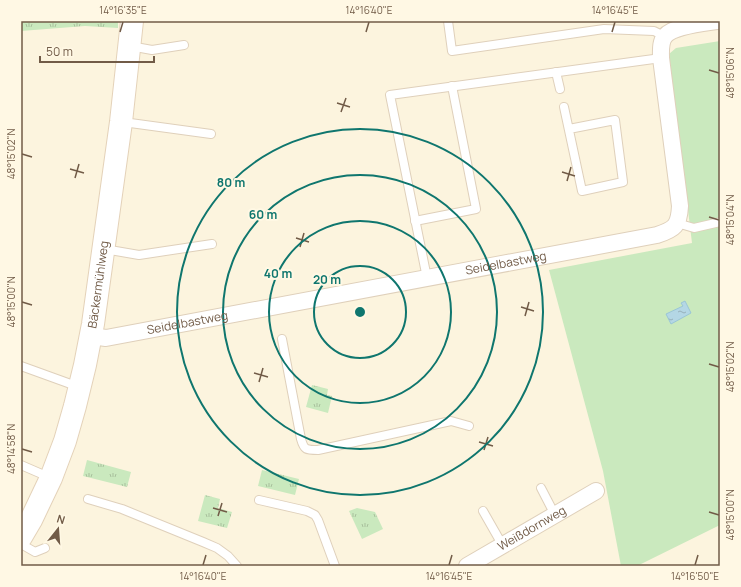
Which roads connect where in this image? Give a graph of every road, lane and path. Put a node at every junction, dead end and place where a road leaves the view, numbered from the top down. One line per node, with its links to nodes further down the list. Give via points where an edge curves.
1 (132, 21): 5 (street, Bäckermühlweg)
2 (448, 21): 4 (lane, via 452,51 604,29 654,31)
3 (716, 21): 4 (street, via 672,30)
4 (664, 36): 7 (street)
5 (129, 46): 6 (lane, via 152,50); 12 (street, Bäckermühlweg)
6 (184, 46)
7 (661, 58): 8 (lane); 17 (street, via 680,206)
8 (556, 72): 9 (lane); 10 (lane)
9 (452, 86): 15 (lane, via 476,209); 15 (lane, via 390,95)
10 (560, 89)
11 (564, 107): 13 (lane)
12 (121, 122): 14 (lane); 19 (street, Bäckermühlweg)
13 (568, 129): 13 (lane, via 582,190 622,182 615,120)
14 (211, 134)
15 (415, 221): 20 (lane)
16 (720, 222): 17 (lane, via 694,228)
17 (677, 223): 20 (street, Seidelbastweg, via 670,230 657,235)
18 (212, 244): 19 (lane, via 139,255)
19 (103, 249): 21 (street, Bäckermühlweg)
20 (427, 278): 21 (street, Seidelbastweg, via 106,338)
21 (91, 336): 24 (street, Bäckermühlweg)
22 (282, 339): 25 (lane, via 301,438 303,446 308,450 451,421)
23 (21, 366): 24 (lane)
24 (80, 387): 27 (street, Bäckermühlweg)
25 (469, 426)
26 (21, 465): 27 (lane)
27 (51, 478): 34 (street, Bäckermühlweg)
28 (541, 488): 33 (lane)
29 (596, 491): 33 (street, Weißdornweg)
30 (88, 499): 38 (lane, via 122,509 203,542 228,556)
31 (259, 500): 39 (lane, via 315,514)
32 (483, 511): 36 (lane)
33 (555, 515): 36 (street, Weißdornweg)
34 (21, 537)
35 (21, 544): 37 (lane, via 35,552)
36 (503, 546): 40 (street, Weißdornweg)
37 (45, 548)
38 (237, 566)
39 (335, 566)
40 (467, 566)

